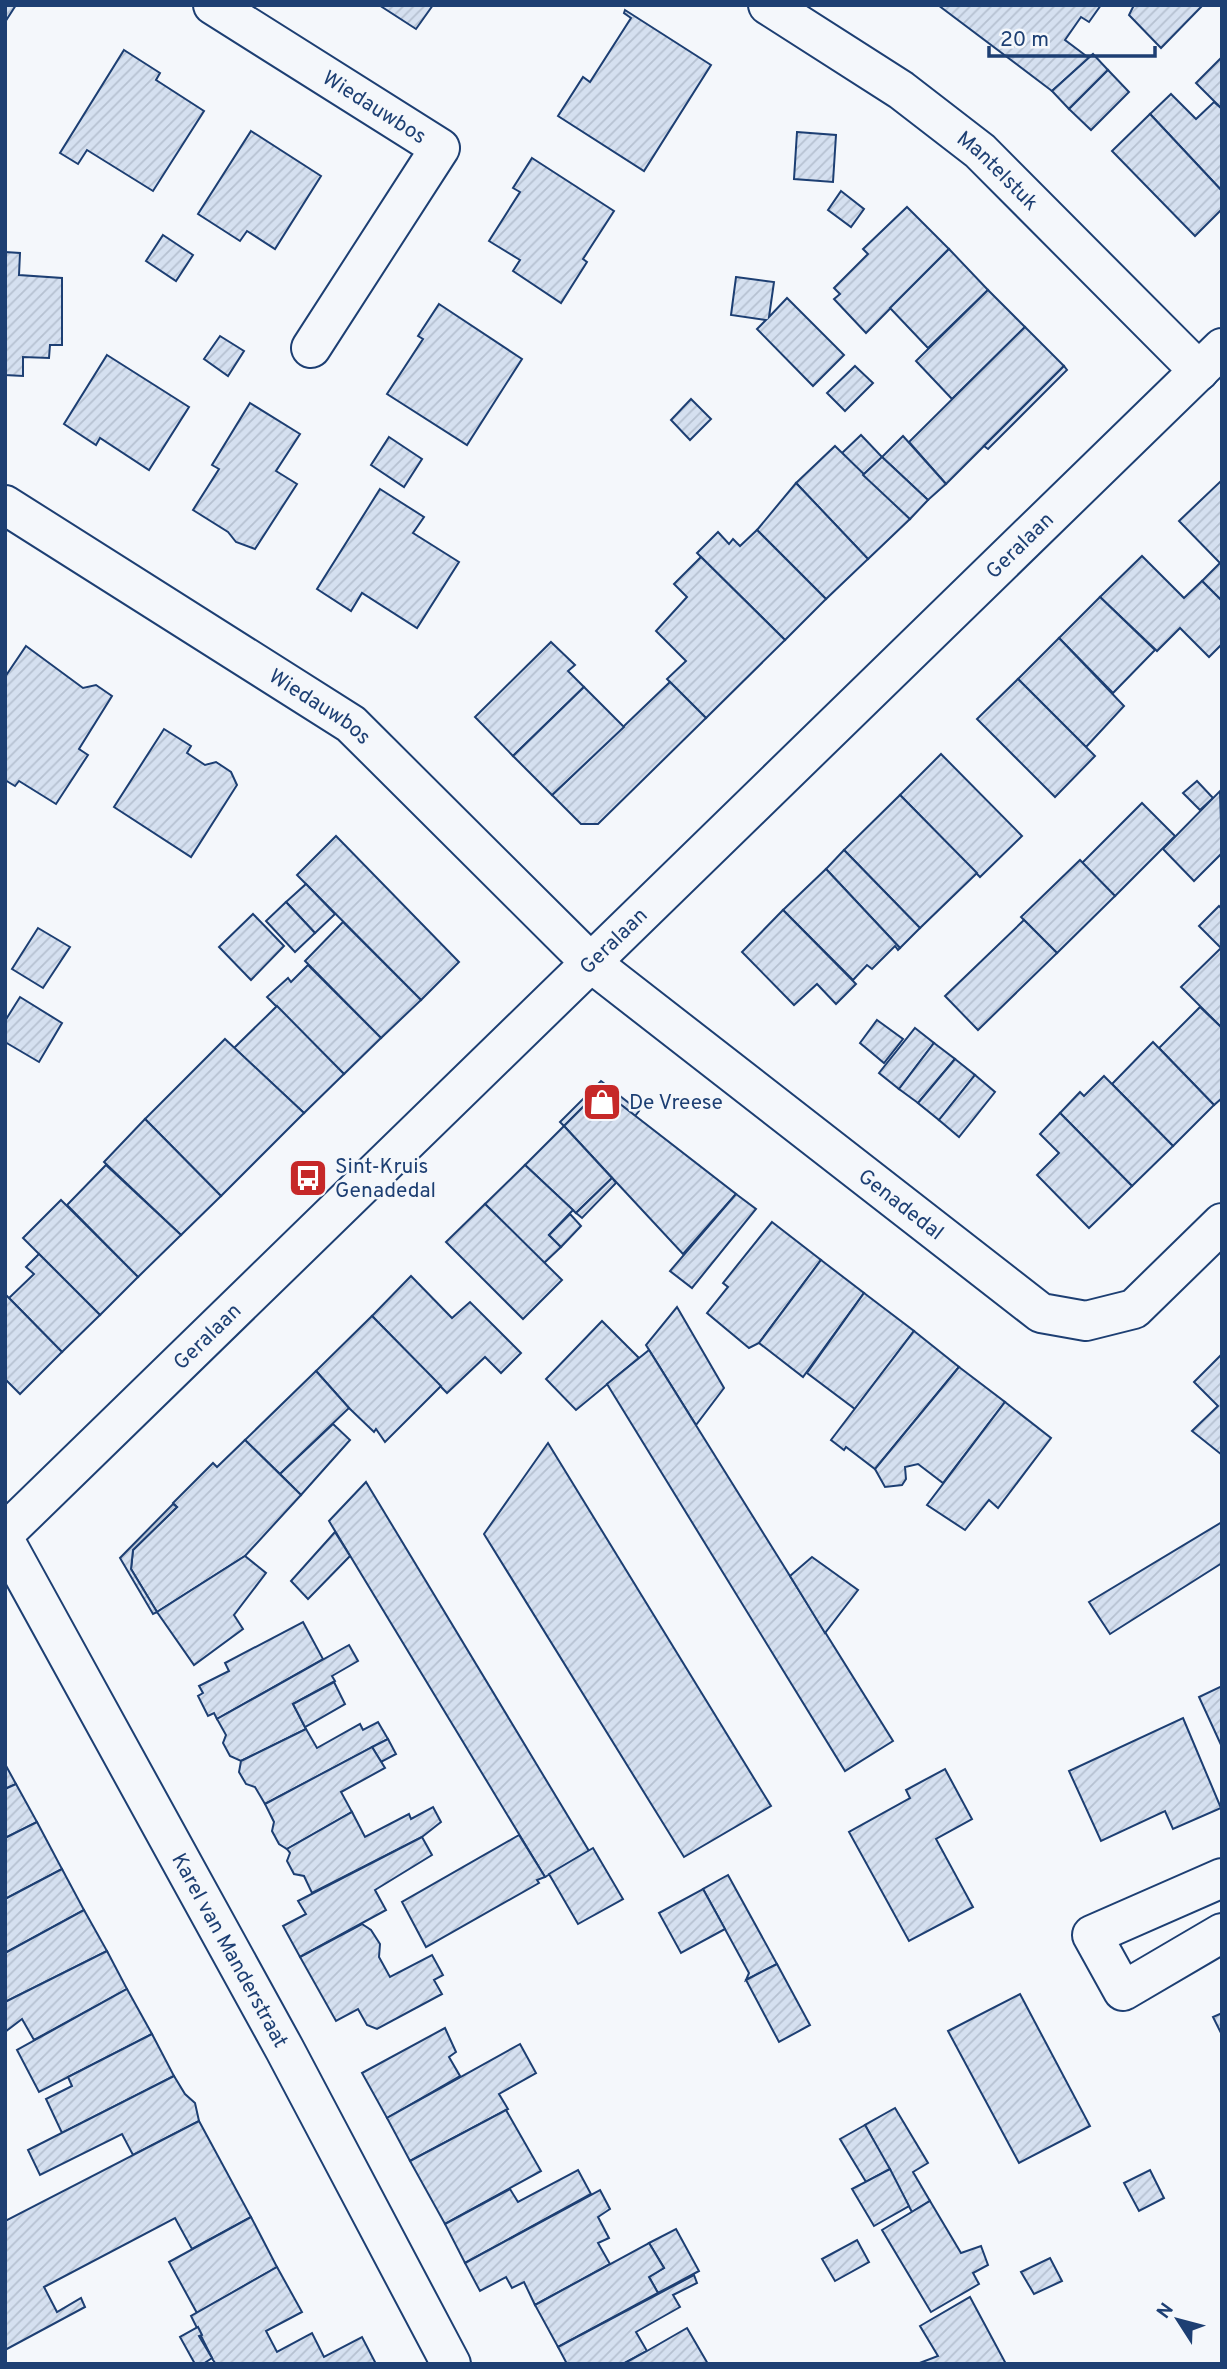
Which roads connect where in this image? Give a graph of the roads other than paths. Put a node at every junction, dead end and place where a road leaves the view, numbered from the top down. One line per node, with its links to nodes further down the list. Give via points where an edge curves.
1 (213, 5): 3 (street, Wiedauwbos, via 440,148)
2 (768, 5): 4 (street, Mantelstuk, via 901,90 980,151)
3 (311, 348)
4 (1210, 359): 6 (street, Geralaan)
5 (5, 506): 6 (street, Wiedauwbos, via 351,724)
6 (590, 962): 7 (street, Genadedal, via 1041,1313 1086,1321 1134,1309); 8 (street, Geralaan)
7 (1222, 1223)
8 (5, 1533)
9 (5, 1541): 12 (street, Karel van Manderstraat, via 285,2050)
10 (1222, 1878): 11 (street, via 1092,1935 1123,1991)
11 (1222, 1933)
12 (451, 2364)

